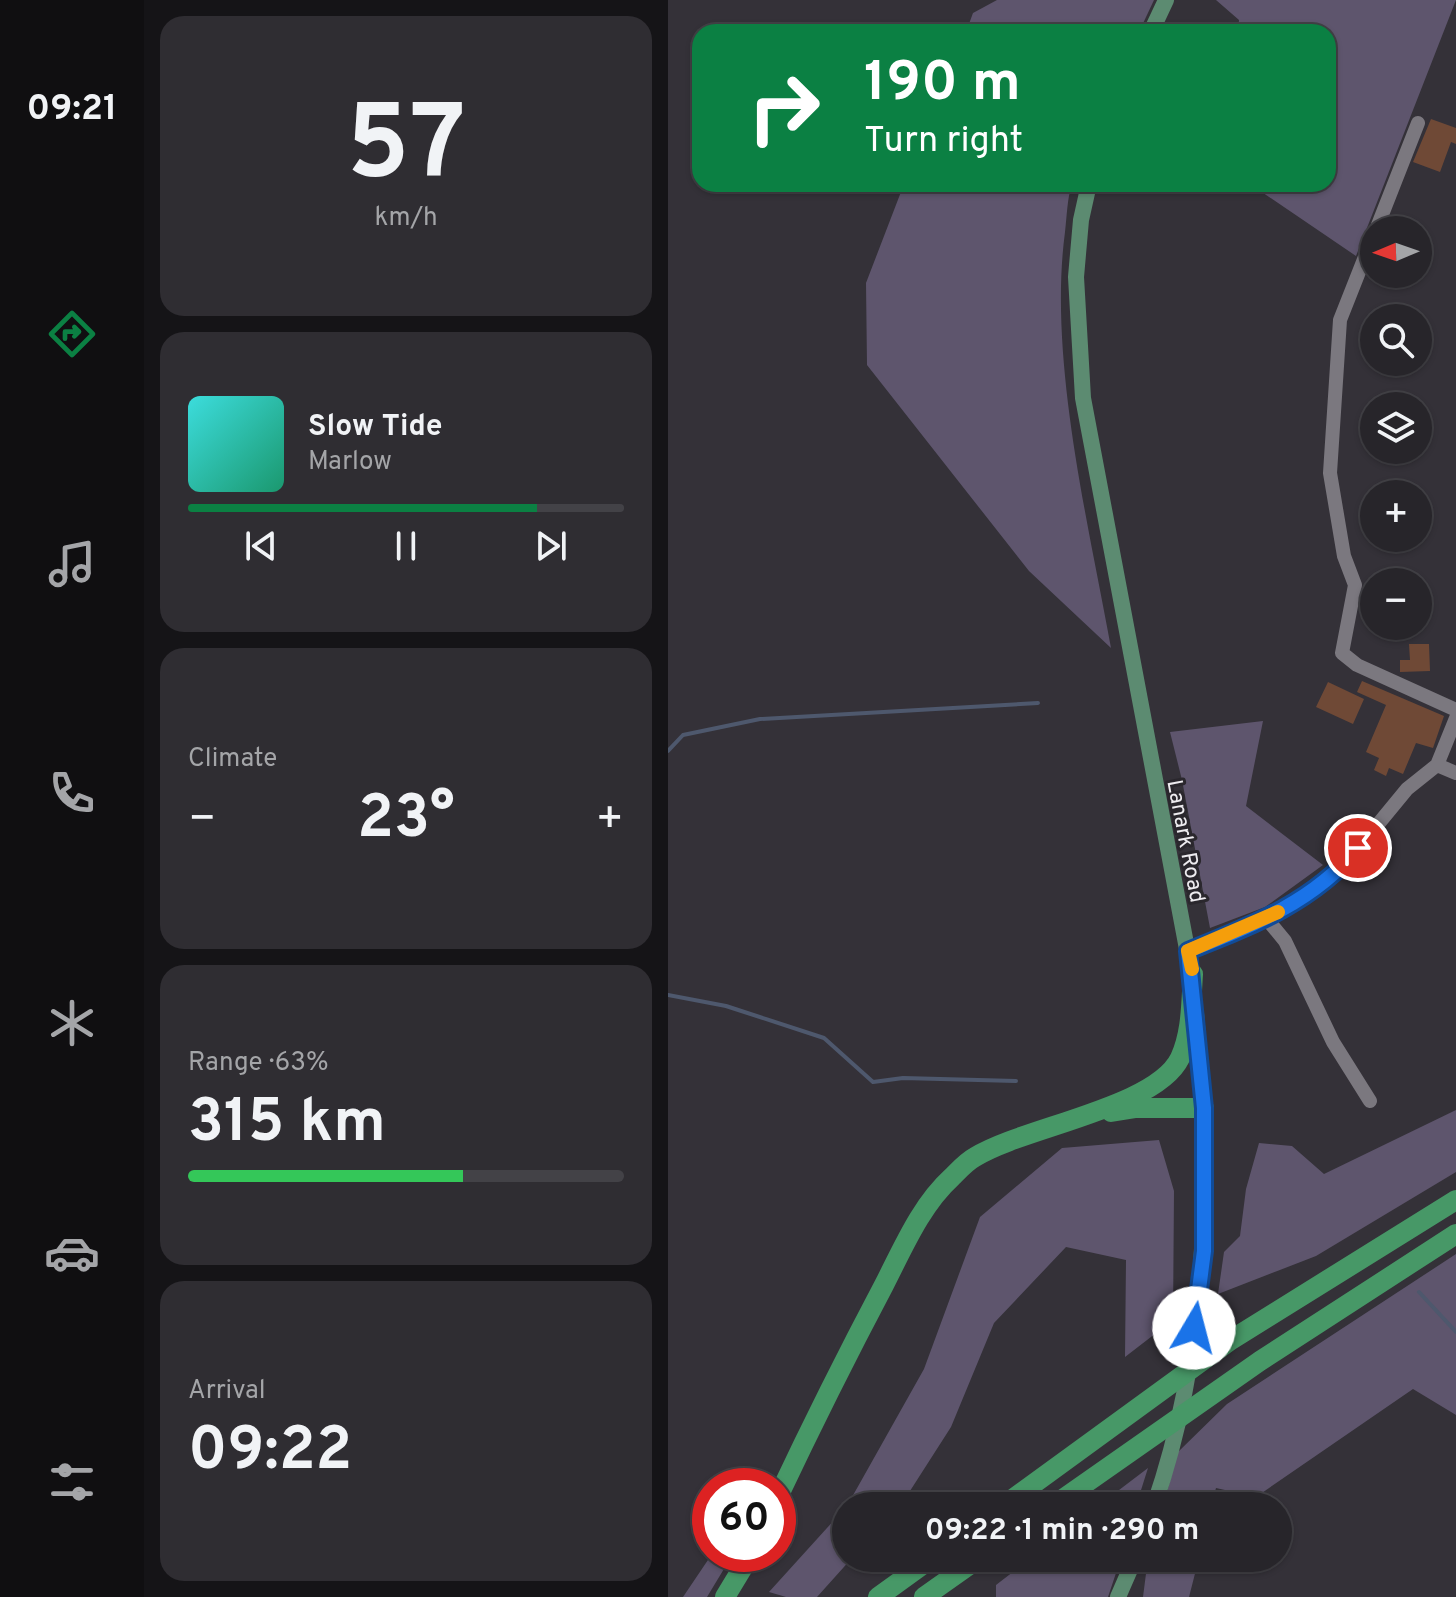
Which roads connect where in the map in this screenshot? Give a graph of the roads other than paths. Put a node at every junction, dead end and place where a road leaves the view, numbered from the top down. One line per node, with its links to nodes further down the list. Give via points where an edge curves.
1 (1166, 0): 2 (main road)
2 (1155, 24)
3 (1418, 123): 5 (lane)
4 (1087, 192): 12 (main road, Lanark Road, via 1076,277 1083,398)
5 (1381, 216)
6 (1360, 270): 7 (lane, via 1340,320 1330,473 1344,556 1355,585 1342,653 1357,665)
7 (1456, 710)
8 (1456, 718): 9 (lane)
9 (1437, 765): 10 (lane); 11 (lane, via 1407,789 1342,868)
10 (1456, 773)
11 (1266, 918): 12 (lane); 14 (lane, via 1285,941 1333,1042)
12 (1188, 951): 13 (main road, Lanark Road)
13 (1193, 974): 15 (main road, Lanark Road); 16 (highway, via 1191,1018 1178,1061 1145,1089)
14 (1370, 1101)
15 (1204, 1108): 16 (highway, via 1136,1108); 22 (main road, Lanark Road, via 1204,1251 1187,1380)
16 (1080, 1118): 19 (highway, via 974,1157 948,1180 907,1242)
17 (1456, 1200): 20 (highway, via 1231,1340)
18 (1456, 1234): 21 (highway, via 1260,1361)
19 (792, 1468)
20 (1022, 1492)
21 (1073, 1492)
22 (1159, 1492)
23 (740, 1572): 28 (highway)
24 (913, 1572): 29 (highway)
25 (959, 1572): 30 (highway)
26 (1130, 1572): 31 (main road)
27 (1135, 1572): 32 (main road)
28 (725, 1597)
29 (878, 1597)
30 (924, 1597)
31 (1118, 1597)
32 (1131, 1597)

